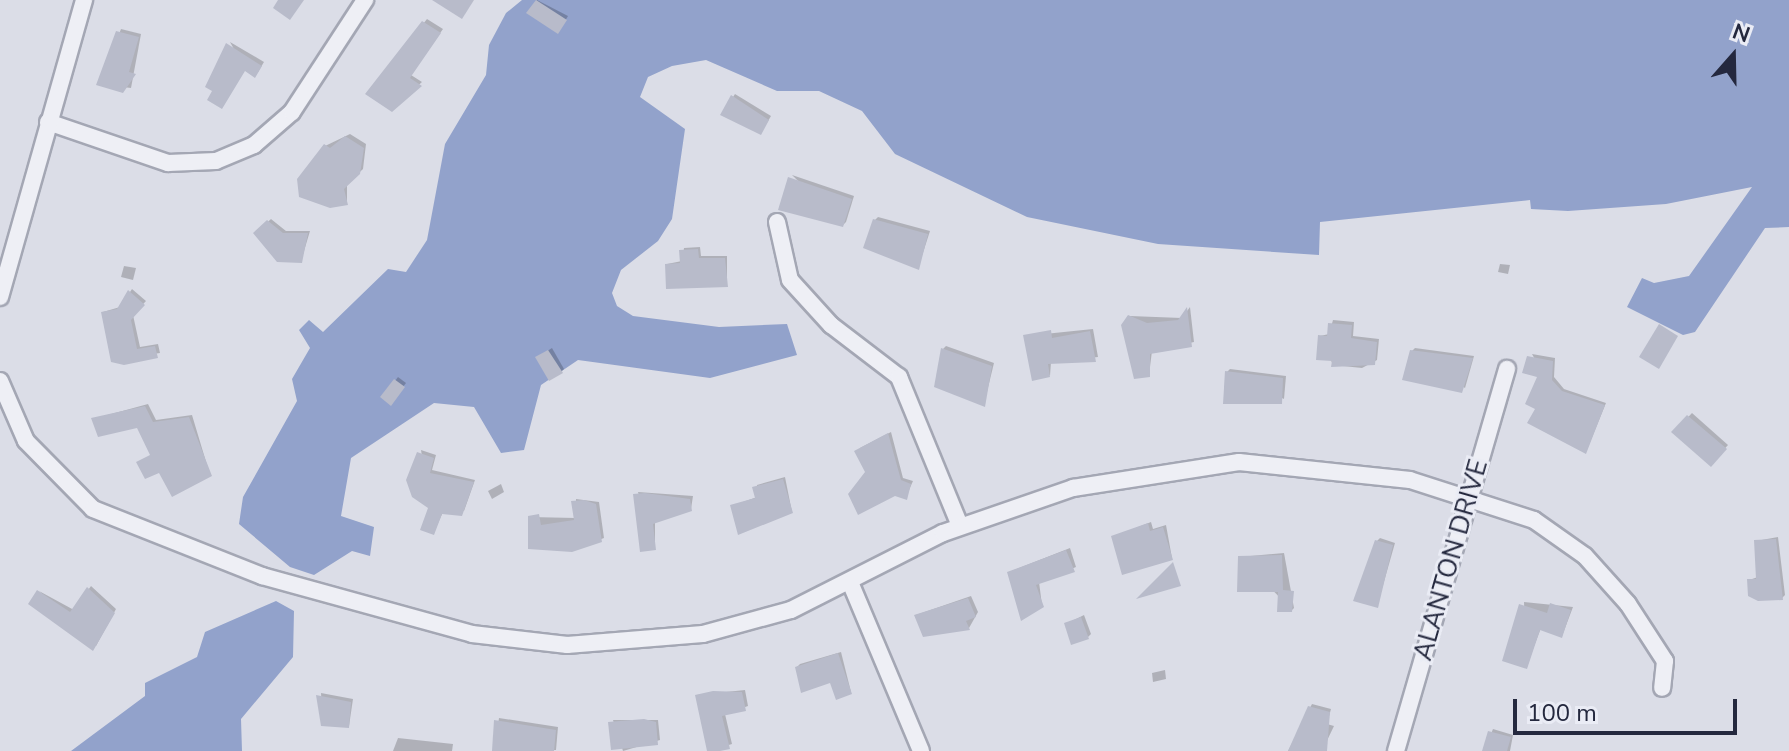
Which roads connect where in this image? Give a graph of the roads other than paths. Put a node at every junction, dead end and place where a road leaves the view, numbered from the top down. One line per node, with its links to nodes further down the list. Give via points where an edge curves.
1 (84, 0): 3 (street)
2 (365, 0): 3 (street, via 292,112 263,139 216,161 168,163)
3 (48, 122): 5 (street)
4 (777, 222): 9 (street, via 790,280 831,325 899,377)
5 (0, 297)
6 (1507, 369): 8 (street, ALANTON DRIVE)
7 (0, 381): 10 (street, via 26,441 93,509 154,538 413,622 522,642 620,645 744,624)
8 (1470, 495): 9 (street, via 1340,470 1217,462 1073,488); 11 (street, via 1553,531 1610,581 1665,661); 13 (street, ALANTON DRIVE)
9 (960, 526): 10 (street)
10 (850, 582): 12 (street)
11 (1662, 688)
12 (921, 751)
13 (1396, 751)

